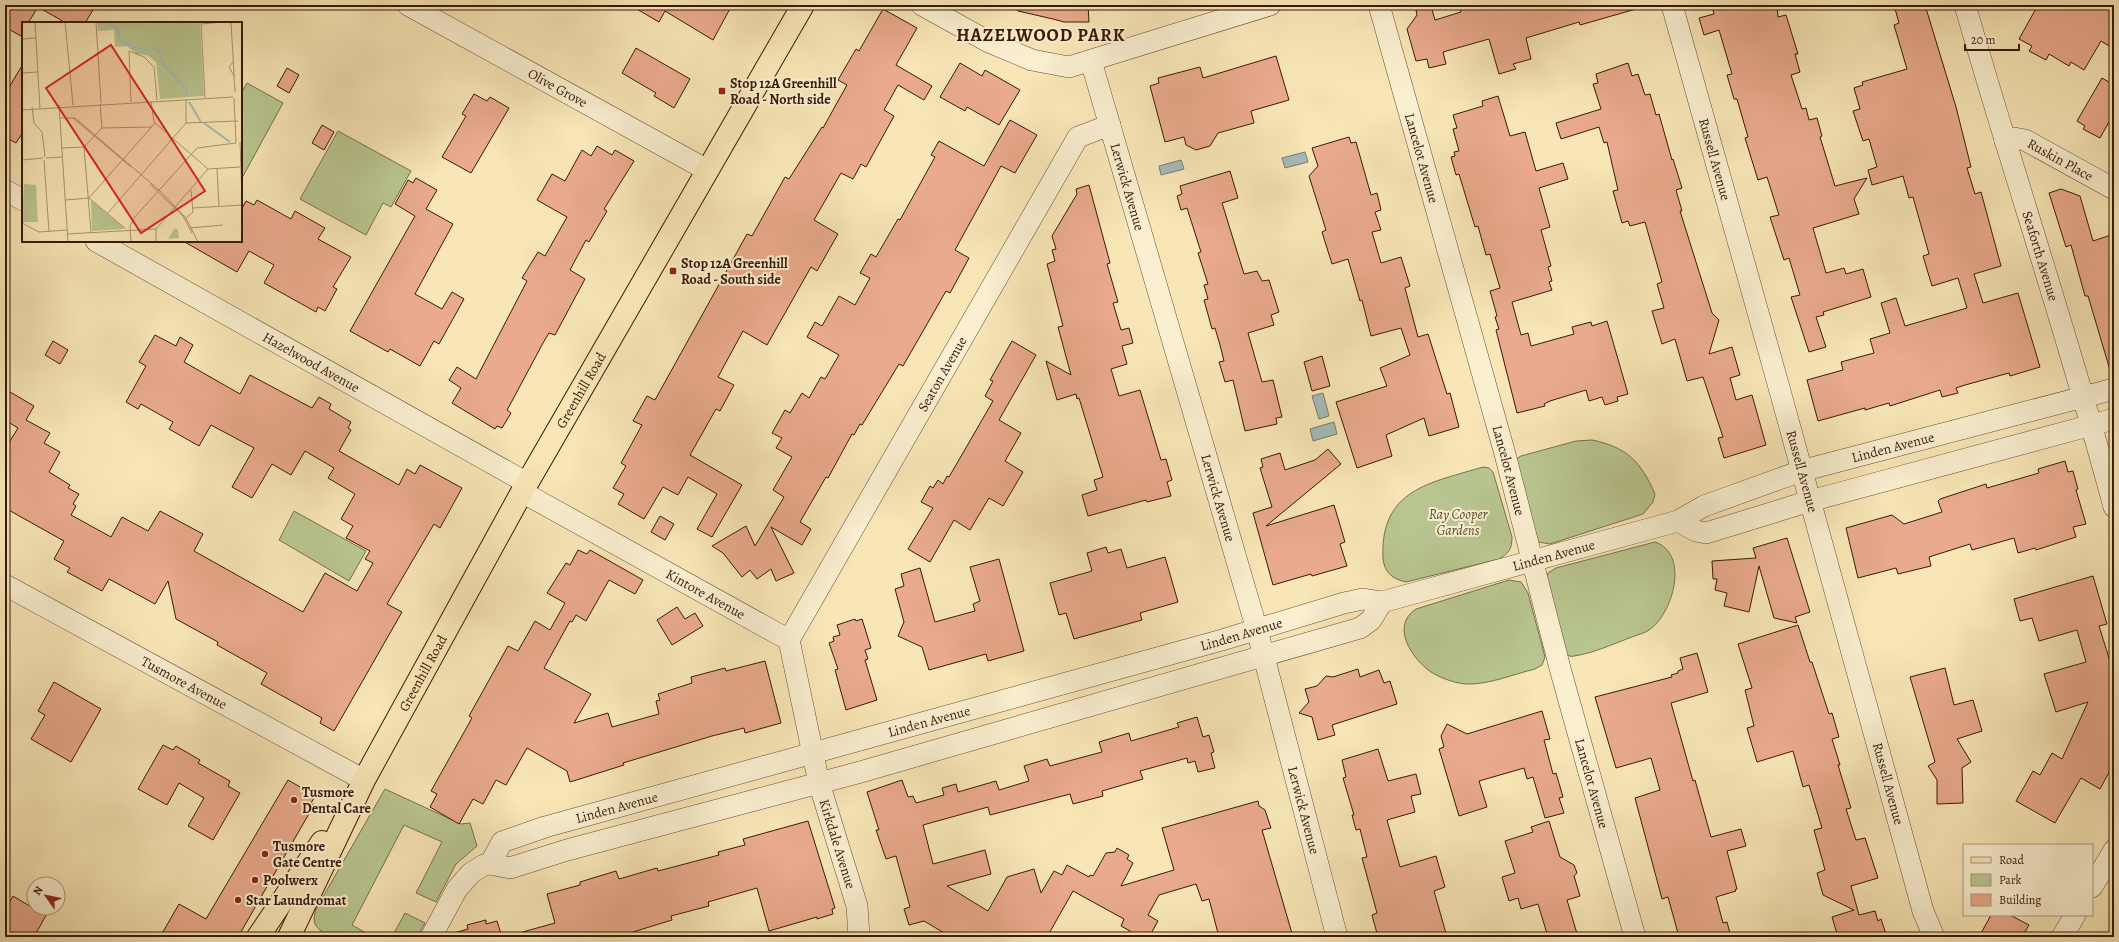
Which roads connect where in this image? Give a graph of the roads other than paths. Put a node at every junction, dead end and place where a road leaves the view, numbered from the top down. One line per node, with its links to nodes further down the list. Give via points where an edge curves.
1 (408, 5): 11 (street, Olive Grove)
2 (804, 5): 11 (main road, Greenhill Road)
3 (922, 5): 8 (street, via 989,42 1032,60 1069,67)
4 (1270, 5): 8 (street)
5 (1379, 5): 25 (street, Lancelot Avenue, via 1506,454)
6 (1672, 5): 20 (street, Russell Avenue)
7 (1965, 5): 10 (street, Seaforth Avenue)
8 (1090, 61): 9 (street, Lerwick Avenue)
9 (1110, 125): 28 (street, Lerwick Avenue); 29 (street, Seaton Avenue, via 1078,137)
10 (2005, 141): 12 (street, Ruskin Place, via 2014,138 2025,140); 17 (street, Seaforth Avenue)
11 (707, 170): 21 (main road, Greenhill Road)
12 (2114, 189)
13 (5, 190): 14 (street)
14 (22, 199)
15 (98, 242): 21 (street, Hazelwood Avenue)
16 (2114, 389): 17 (street, Linden Avenue)
17 (2084, 396): 19 (street, Seaforth Avenue); 20 (street, Linden Avenue)
18 (2114, 419): 19 (street)
19 (2093, 426): 22 (street); 23 (street, Seaforth Avenue)
20 (1801, 471): 22 (street, Russell Avenue); 24 (street, Linden Avenue, via 1704,506)
21 (524, 487): 29 (street, Kintore Avenue); 32 (main road, Greenhill Road)
22 (1810, 500): 24 (street, via 1706,533 1696,531); 46 (street, Russell Avenue, via 1923,910)
23 (2114, 507)
24 (1678, 521): 25 (street, Linden Avenue)
25 (1532, 560): 27 (street, Linden Avenue); 45 (street, Lancelot Avenue)
26 (5, 585): 32 (street, Tusmore Avenue)
27 (1382, 602): 28 (street, Linden Avenue, via 1363,599); 30 (street, Linden Avenue, via 1371,620 1360,628)
28 (1257, 630): 30 (street, Lerwick Avenue); 31 (street, Linden Avenue)
29 (789, 640): 31 (street)
30 (1264, 657): 33 (street, Linden Avenue); 44 (street, Lerwick Avenue)
31 (812, 752): 33 (street, Kirkdale Avenue); 34 (street, Linden Avenue)
32 (364, 780): 40 (main road, Greenhill Road); 41 (main road, Greenhill Road)
33 (819, 784): 35 (street, Linden Avenue); 43 (street, Kirkdale Avenue, via 857,906)
34 (570, 820): 35 (street); 37 (street, Linden Avenue, via 502,842)
35 (578, 848): 37 (street, Linden Avenue, via 510,868)
36 (2114, 850): 38 (street)
37 (490, 864): 42 (street, via 471,873 457,889)
38 (2093, 885)
39 (2074, 916): 47 (street)
40 (262, 931): 41 (street)
41 (288, 937)
42 (431, 937)
43 (859, 937)
44 (1337, 937)
45 (1635, 937)
46 (1934, 937)
47 (2062, 937)

